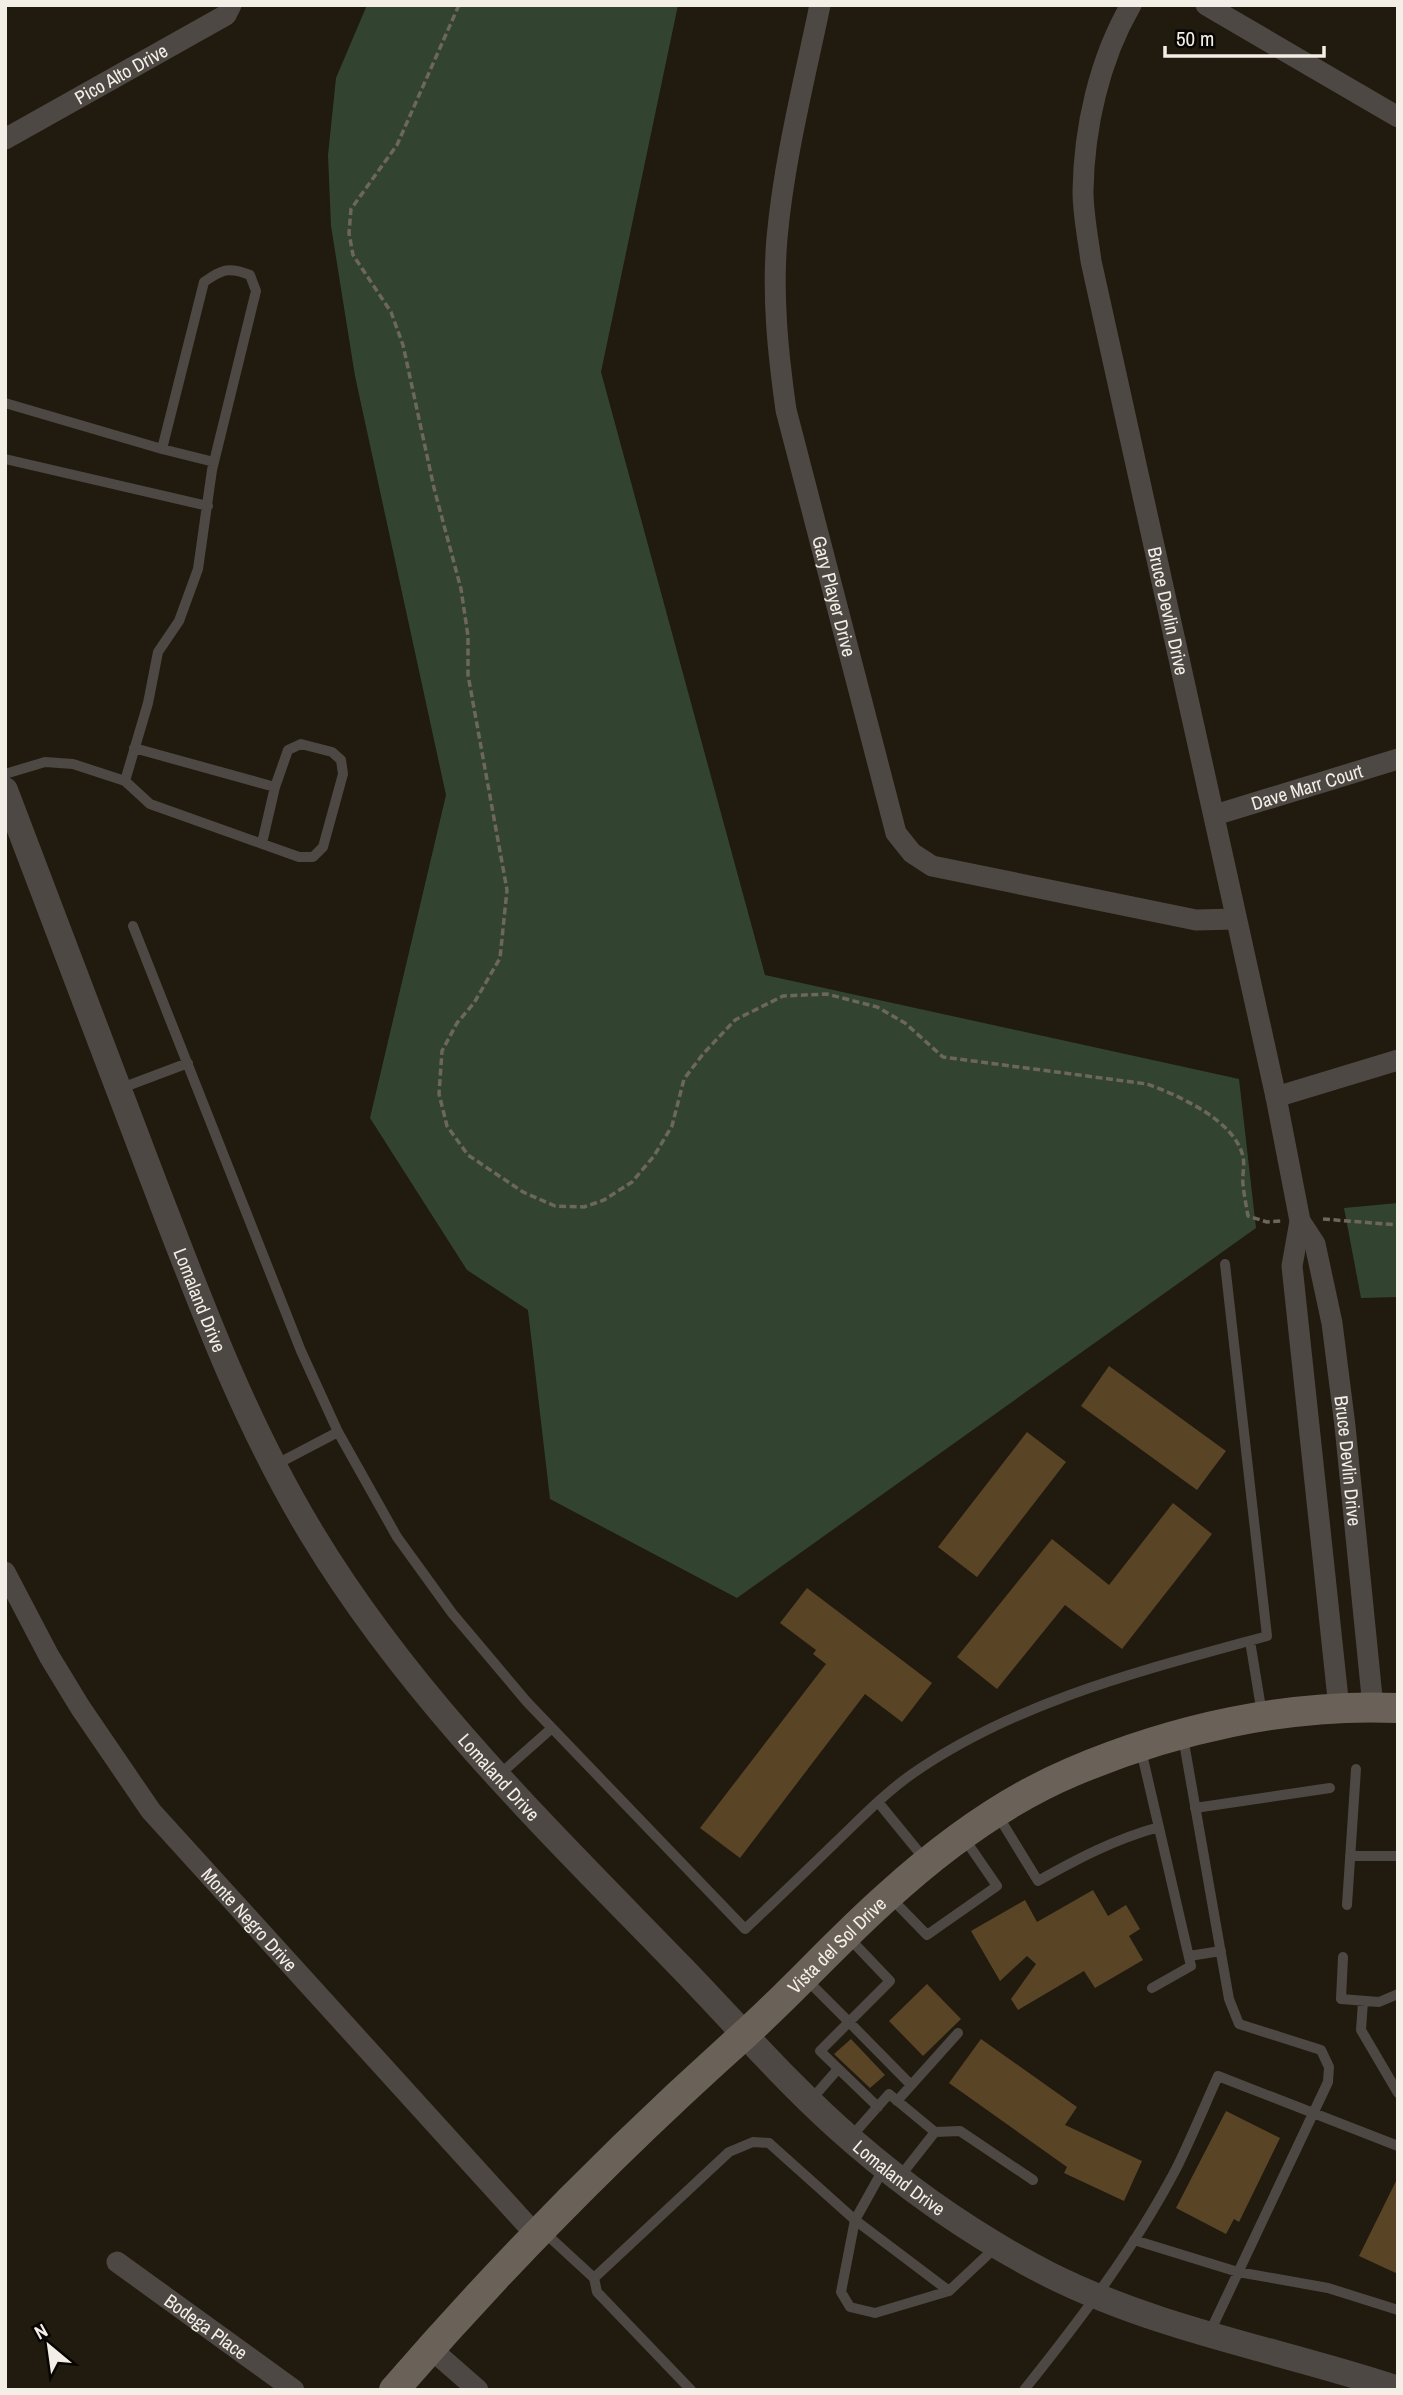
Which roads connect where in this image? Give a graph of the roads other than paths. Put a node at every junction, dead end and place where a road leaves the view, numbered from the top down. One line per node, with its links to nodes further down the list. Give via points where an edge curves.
1 (231, 5): 6 (street, Pico Alto Drive, via 226,15)
2 (820, 5): 20 (street, Gary Player Drive, via 777,239 778,355 789,422 896,833 912,853 932,866 1196,920)
3 (1131, 5): 18 (street, Bruce Devlin Drive, via 1101,73 1086,140 1083,194 1091,261)
4 (1206, 5): 5 (street)
5 (1398, 117)
6 (5, 139)
7 (5, 403): 8 (lane)
8 (162, 449): 10 (lane); 10 (lane, via 204,282 221,270 239,271 250,275 256,290)
9 (5, 459): 11 (lane)
10 (214, 462): 11 (lane)
11 (208, 506): 12 (lane, via 198,569 179,621 158,652)
12 (134, 748): 15 (lane); 16 (lane)
13 (1398, 759): 18 (street, Dave Marr Court)
14 (5, 774): 15 (lane, via 45,762 73,764)
15 (125, 781): 19 (lane, via 150,804)
16 (275, 787): 19 (lane); 19 (lane, via 288,750 301,744 332,752 341,760 342,774 323,847 313,857 299,857)
17 (5, 790): 24 (street, Lomaland Drive)
18 (1215, 815): 20 (street, Bruce Devlin Drive)
19 (262, 843)
20 (1235, 919): 25 (street, Bruce Devlin Drive)
21 (133, 926): 23 (lane)
22 (1398, 1060): 25 (street)
23 (188, 1063): 24 (lane); 28 (lane, via 301,1351)
24 (119, 1089): 29 (street, Lomaland Drive, via 221,1354)
25 (1276, 1097): 26 (street, Bruce Devlin Drive)
26 (1300, 1221): 32 (street, Bruce Devlin Drive, via 1292,1266); 33 (street, Bruce Devlin Drive, via 1315,1244 1332,1323)
27 (1225, 1264): 31 (lane, via 1267,1636)
28 (338, 1432): 29 (lane); 35 (lane, via 397,1537 488,1656)
29 (274, 1466): 39 (street, Lomaland Drive, via 311,1532 388,1647)
30 (5, 1572): 75 (street, Monte Negro Drive, via 80,1707 151,1811)
31 (1250, 1641): 34 (lane); 41 (lane, via 1068,1696 968,1739)
32 (1339, 1708): 33 (main road, Vista del Sol Drive); 34 (main road, Vista del Sol Drive)
33 (1385, 1708)
34 (1263, 1717): 36 (main road, Vista del Sol Drive)
35 (552, 1728): 39 (lane); 41 (lane, via 745,1929)
36 (1182, 1734): 37 (main road, Vista del Sol Drive); 42 (lane)
37 (1140, 1747): 43 (main road, Vista del Sol Drive, via 1070,1773); 44 (lane)
38 (1356, 1769): 46 (lane)
39 (498, 1776): 60 (street, Lomaland Drive)
40 (1330, 1788): 42 (lane)
41 (878, 1802): 48 (lane)
42 (1195, 1808): 52 (lane)
43 (997, 1814): 44 (lane, via 1038,1881 1125,1836); 45 (main road, Vista del Sol Drive)
44 (1159, 1827): 53 (lane)
45 (963, 1836): 48 (main road, Vista del Sol Drive); 49 (lane, via 997,1886 927,1936)
46 (1350, 1856): 47 (lane); 50 (lane)
47 (1398, 1856)
48 (928, 1862): 49 (main road, Vista del Sol Drive)
49 (888, 1895): 51 (main road, Vista del Sol Drive)
50 (1347, 1905)
51 (847, 1936): 55 (main road, Vista del Sol Drive); 59 (lane, via 890,1981)
52 (1221, 1951): 53 (lane); 68 (lane, via 1229,1999 1239,2024 1321,2050 1329,2067 1328,2082)
53 (1189, 1956): 56 (lane, via 1191,1966)
54 (1343, 1957): 58 (lane, via 1341,1999)
55 (804, 1977): 59 (lane); 60 (main road, Vista del Sol Drive)
56 (1152, 1988)
57 (1398, 1994): 58 (lane, via 1379,2002)
58 (1363, 2002): 64 (lane, via 1362,2030)
59 (849, 2022): 62 (lane, via 820,2051); 63 (lane, via 869,2050)
60 (746, 2034): 65 (street, Lomaland Drive); 75 (main road, Vista del Sol Drive, via 648,2122)
61 (958, 2034): 63 (lane)
62 (843, 2072): 65 (lane); 67 (lane)
63 (911, 2085): 66 (lane)
64 (1398, 2093)
65 (810, 2101): 70 (street, Lomaland Drive)
66 (897, 2101): 67 (lane, via 889,2094); 69 (lane)
67 (878, 2107): 70 (lane)
68 (1313, 2113): 71 (lane); 76 (lane, via 1218,2076 1176,2169); 79 (lane)
69 (935, 2132): 72 (lane); 73 (lane, via 960,2131)
70 (849, 2139): 72 (street, Lomaland Drive)
71 (1398, 2146)
72 (891, 2173): 74 (lane); 77 (street, Lomaland Drive, via 933,2206)
73 (1033, 2180)
74 (855, 2221): 80 (lane, via 769,2143 753,2142 729,2152); 81 (lane); 81 (lane, via 842,2292 850,2307 875,2313)
75 (538, 2232): 80 (lane); 85 (main road, Vista del Sol Drive)
76 (1134, 2241): 79 (lane); 82 (lane)
77 (998, 2246): 81 (lane); 82 (street, Lomaland Drive)
78 (117, 2262): 87 (street, Bodega Place)
79 (1238, 2272): 83 (lane, via 1328,2288); 84 (lane)
80 (594, 2278): 90 (lane, via 597,2292)
81 (949, 2291)
82 (1098, 2296): 84 (street, Lomaland Drive); 91 (lane)
83 (1398, 2310)
84 (1208, 2336): 86 (street, Lomaland Drive)
85 (430, 2348): 88 (main road, Vista del Sol Drive); 89 (street)
86 (1398, 2389)
87 (294, 2390)
88 (394, 2390)
89 (478, 2390)
90 (691, 2390)
91 (1024, 2390)

